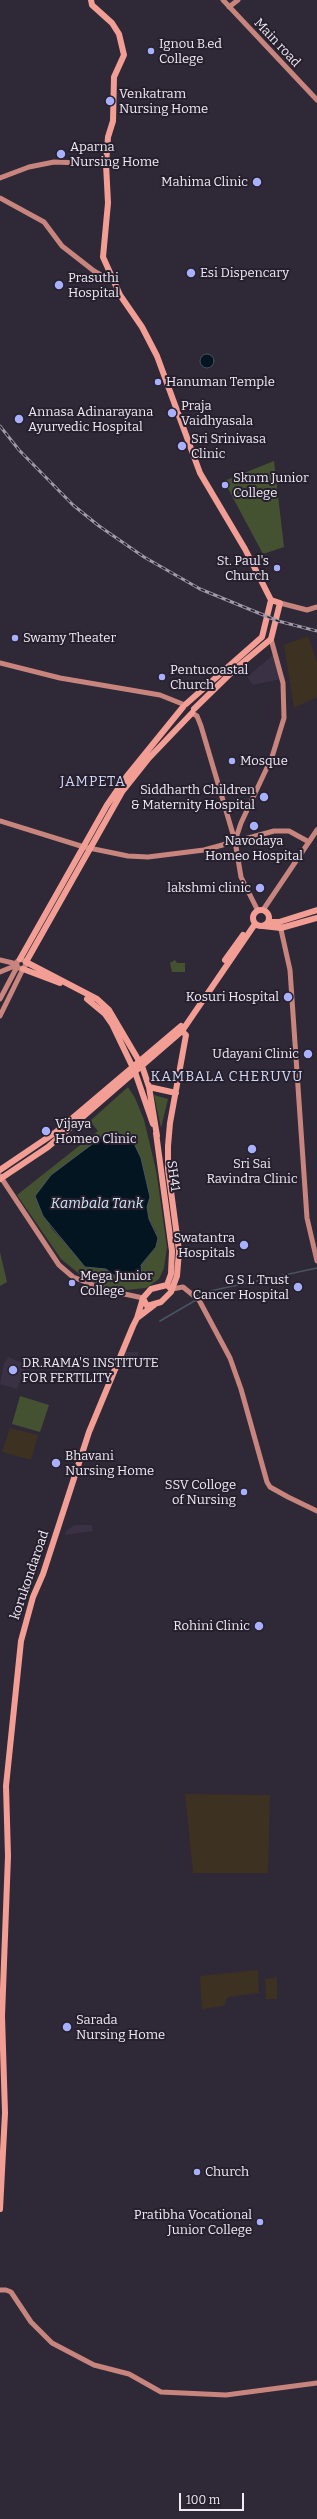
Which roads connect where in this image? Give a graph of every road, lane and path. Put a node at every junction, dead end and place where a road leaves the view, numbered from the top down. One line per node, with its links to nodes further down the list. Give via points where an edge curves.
1 (91, 0): 6 (main road, via 92,5 112,24 123,44 124,55 114,77 113,121 108,137)
2 (223, 0): 4 (street, Main road)
3 (238, 0): 4 (street)
4 (229, 7): 5 (street, Main road)
5 (317, 100)
6 (106, 164): 7 (street, via 54,162 29,167); 9 (main road, via 108,203 103,257)
7 (0, 178)
8 (0, 198): 9 (street, via 44,222 62,246 94,271)
9 (115, 283): 10 (main road, via 157,356 200,473 245,549)
10 (270, 603): 11 (main road); 15 (main road, via 262,637)
11 (279, 605): 12 (street, via 307,610); 13 (main road)
12 (317, 607)
13 (271, 639): 16 (main road, via 235,669); 21 (street, via 283,683 284,718 272,758)
14 (0, 663): 15 (street, via 60,678 160,695)
15 (185, 705): 16 (main road, via 184,713); 17 (main road, via 126,776)
16 (193, 711): 18 (main road, via 149,758 122,792); 21 (street, via 201,726)
17 (102, 813): 18 (main road); 23 (main road)
18 (108, 817): 23 (main road)
19 (0, 821): 23 (street)
20 (317, 830): 22 (street)
21 (235, 841): 22 (street, via 289,831); 23 (street, via 207,849 148,857 123,856); 25 (street, via 242,877)
22 (309, 842): 25 (street)
23 (87, 848): 31 (main road)
24 (317, 910): 29 (main road)
25 (261, 911): 27 (main road, via 254,915); 28 (main road, via 268,916)
26 (317, 918): 29 (main road)
27 (255, 922): 28 (main road); 35 (main road); 36 (main road, via 179,1029)
28 (266, 924): 29 (main road)
29 (280, 925): 44 (street, via 290,970 308,1224)
30 (0, 960): 31 (street)
31 (20, 964): 32 (street); 33 (street); 34 (street); 36 (main road, via 106,1006); 37 (main road, SH41, via 95,1003 112,1024)
32 (0, 972)
33 (0, 999)
34 (0, 1016)
35 (182, 1031): 36 (main road); 39 (main road, via 186,1035)
36 (140, 1063): 37 (main road); 38 (main road)
37 (133, 1069): 40 (main road); 41 (main road, SH41)
38 (149, 1088): 39 (main road); 41 (main road)
39 (176, 1093): 45 (main road, via 170,1123 168,1169 179,1252 177,1276)
40 (58, 1134): 42 (main road); 43 (main road)
41 (158, 1136): 45 (main road, SH41, via 172,1251)
42 (0, 1170)
43 (1, 1178): 46 (street, via 59,1265 73,1277 106,1290)
44 (317, 1261)
45 (169, 1287): 46 (main road, via 151,1289); 47 (main road, korukondaroad, via 167,1297); 49 (street, via 183,1287 197,1298 234,1369 270,1487)
46 (143, 1298): 47 (main road, via 147,1306); 48 (main road)
47 (154, 1305): 48 (main road, korukondaroad)
48 (137, 1318): 50 (main road, korukondaroad, via 89,1432 43,1574 33,1597 21,1641 6,1786 8,1856 2,2016 5,2113)
49 (317, 1511)
50 (0, 2209)
51 (0, 2290): 52 (street, via 11,2292 31,2322 52,2343 94,2365 129,2374 159,2391 226,2395)
52 (317, 2383)

